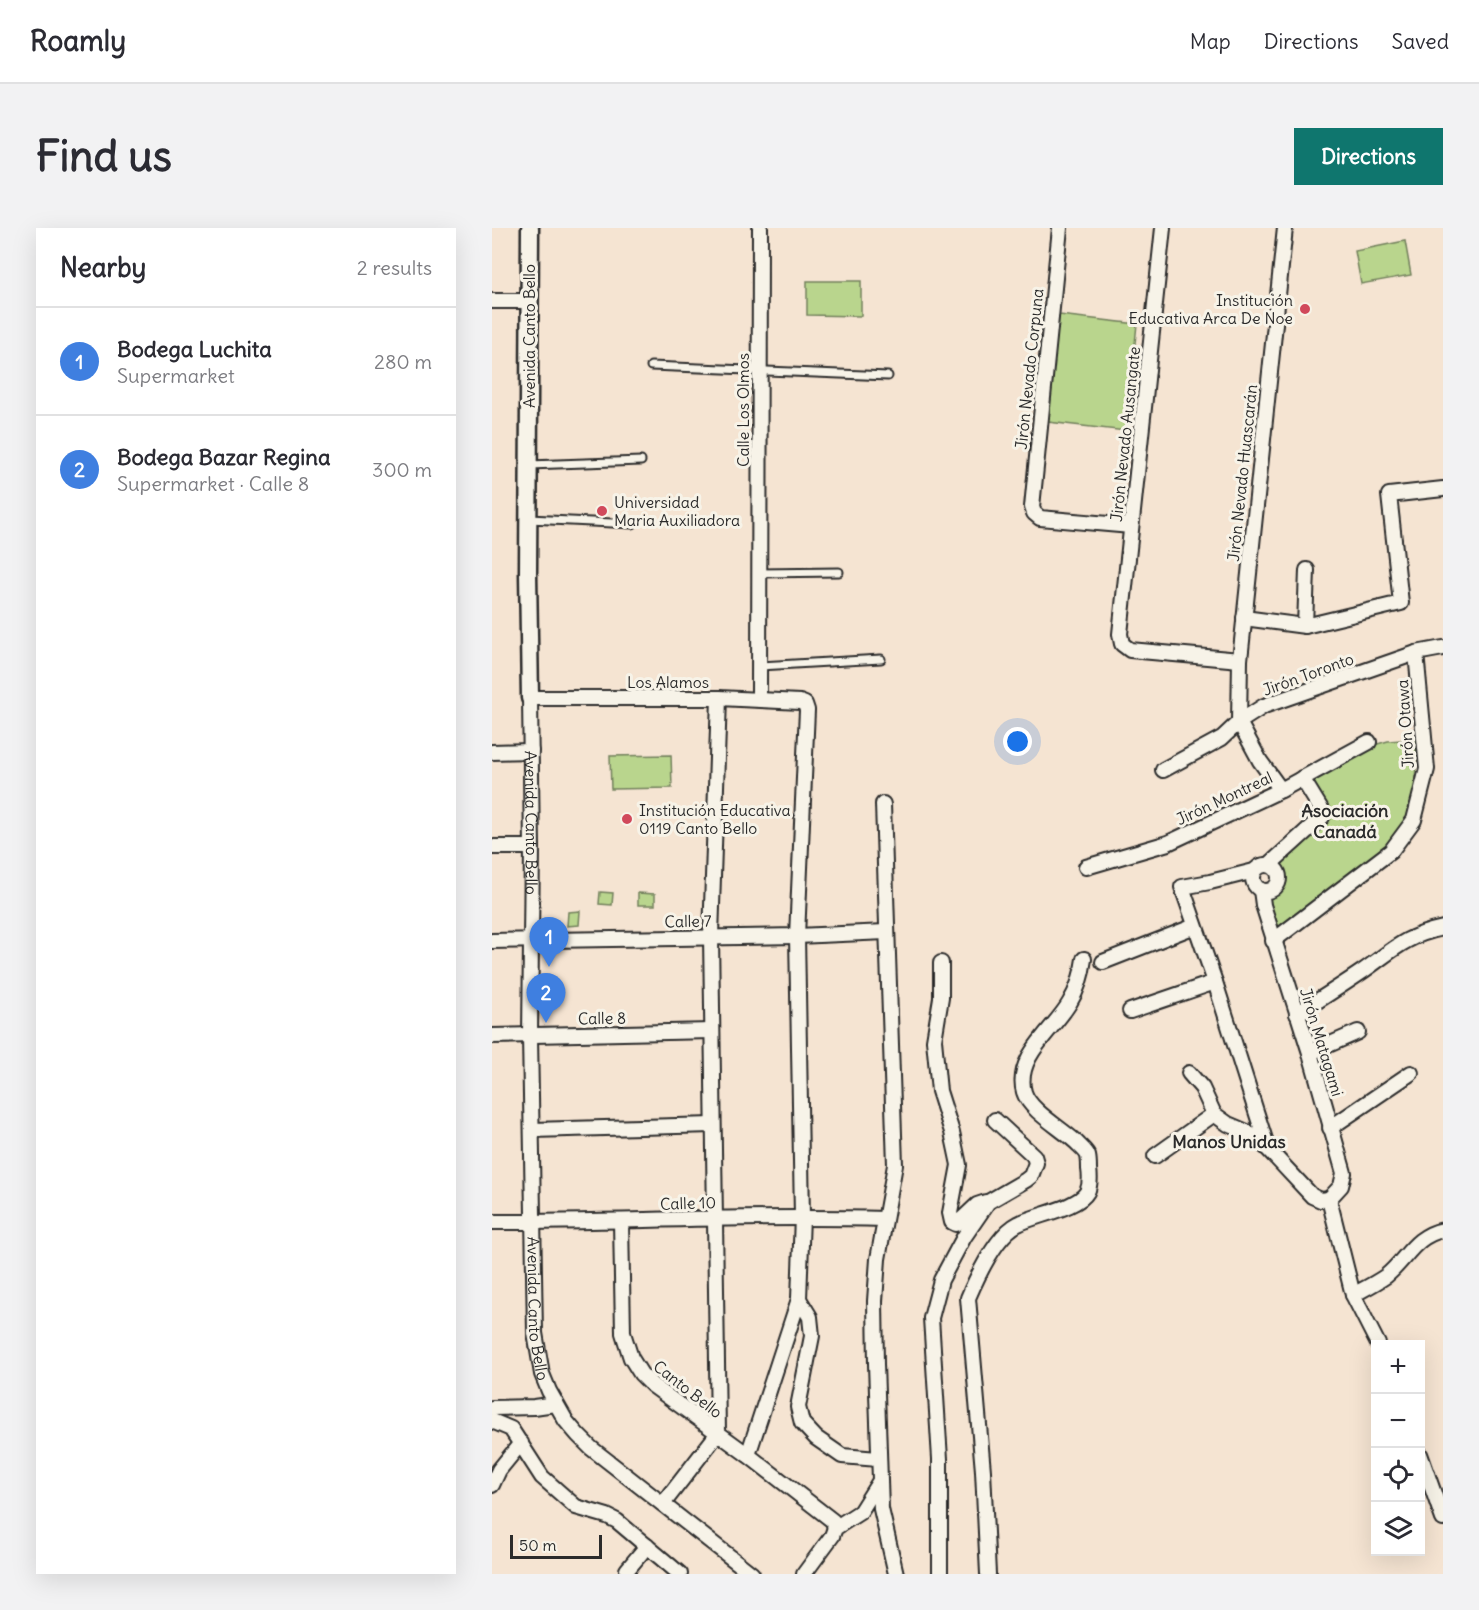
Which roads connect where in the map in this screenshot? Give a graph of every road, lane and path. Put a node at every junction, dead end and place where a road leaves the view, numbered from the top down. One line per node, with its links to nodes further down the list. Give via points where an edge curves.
1 (530, 228): 7 (street, Avenida Canto Bello)
2 (760, 228): 9 (street, Calle Los Olmos)
3 (1060, 228): 16 (street, Jirón Nevado Corpuna, via 1032,507 1040,518)
4 (1163, 228): 16 (street, Jirón Nevado Ausangate)
5 (1285, 228): 20 (street, Jirón Nevado Huascarán)
6 (492, 301): 7 (street)
7 (529, 301): 12 (street, Avenida Canto Bello)
8 (651, 366): 9 (lane)
9 (760, 372): 10 (lane); 19 (street, Calle Los Olmos)
10 (888, 376)
11 (641, 461): 12 (lane)
12 (529, 465): 14 (street, Avenida Canto Bello)
13 (1443, 489): 21 (street, via 1389,495 1401,603)
14 (529, 519): 15 (lane); 27 (street, Avenida Canto Bello)
15 (633, 524)
16 (1131, 526): 25 (street, Jirón Nevado Ausangate, via 1122,644 1130,650)
17 (1307, 570): 21 (street)
18 (839, 572): 19 (lane)
19 (760, 573): 26 (street, Calle Los Olmos)
20 (1244, 618): 21 (street); 25 (street, Jirón Nevado Huascarán)
21 (1305, 626)
22 (1443, 648): 23 (street, Jirón Toronto)
23 (1416, 653): 30 (street, Jirón Toronto, via 1264,706); 50 (street, Jirón Otawa, via 1426,769 1414,820 1391,851)
24 (881, 659): 26 (lane)
25 (1240, 660): 30 (street, Jirón Nevado Huascarán)
26 (760, 666): 29 (street, Calle Los Olmos)
27 (531, 698): 28 (street, Los Alamos); 32 (street, Avenida Canto Bello)
28 (718, 698): 29 (street, Los Alamos); 47 (street)
29 (759, 699): 48 (street, Los Alamos, via 800,702 806,704 807,710)
30 (1239, 722): 34 (street, Jirón Toronto, via 1222,738); 36 (street)
31 (1369, 742): 35 (street, Jirón Montreal)
32 (531, 751): 33 (street); 39 (street, Avenida Canto Bello)
33 (492, 752)
34 (1163, 771)
35 (1302, 778): 36 (street, Jirón Montreal); 40 (street, via 1324,813)
36 (1281, 790): 41 (street, Jirón Montreal, via 1168,843)
37 (883, 804): 46 (street)
38 (492, 847): 39 (street)
39 (532, 848): 51 (street, Avenida Canto Bello)
40 (1269, 865): 42 (street); 43 (street, via 1279,872 1279,883 1273,890)
41 (1086, 867)
42 (1254, 871): 43 (street, via 1253,880); 44 (street, via 1182,887)
43 (1261, 890): 50 (street, Jirón Matagami)
44 (1195, 926): 53 (street); 55 (street)
45 (1443, 928): 57 (street, via 1397,945)
46 (886, 932): 48 (street, Calle 7); 76 (street, via 895,1165)
47 (711, 936): 48 (street, Calle 7); 51 (street, Calle 7); 58 (street)
48 (797, 936): 74 (street)
49 (492, 941): 51 (street, Calle 7)
50 (1274, 941): 57 (street, Jirón Matagami)
51 (531, 942): 61 (street, Avenida Canto Bello)
52 (1084, 959): 104 (street, via 1069,1004 1038,1043 1022,1078 1029,1101 1088,1155 1088,1191 1080,1200 1016,1224 1002,1236 968,1298)
53 (1103, 962)
54 (941, 963): 73 (street, via 934,1040 939,1091 959,1165 950,1213 952,1222 956,1224 977,1205)
55 (1215, 982): 56 (street); 70 (street)
56 (1130, 1011)
57 (1297, 1014): 62 (street, Jirón Matagami)
58 (712, 1031): 61 (street, Calle 8); 67 (street)
59 (1358, 1032): 62 (street)
60 (492, 1036): 61 (street, Calle 8)
61 (530, 1036): 69 (street, Avenida Canto Bello)
62 (1310, 1053): 68 (street, Jirón Matagami)
63 (1189, 1073): 65 (street, via 1202,1088)
64 (1411, 1073): 68 (street)
65 (1214, 1114): 70 (street); 71 (street)
66 (995, 1120): 73 (street, via 1034,1156 1036,1163 1026,1180)
67 (713, 1125): 69 (street); 75 (street)
68 (1330, 1128): 72 (street, Jirón Matagami, via 1344,1173 1341,1186)
69 (532, 1130): 79 (street, Avenida Canto Bello)
70 (1268, 1149): 72 (street, via 1312,1196)
71 (1155, 1156)
72 (1329, 1199): 81 (street)
73 (988, 1202): 103 (street, via 941,1280 931,1318 940,1459)
74 (802, 1216): 75 (street, Calle 10); 76 (street, Calle 10); 82 (street)
75 (716, 1219): 77 (street, Calle 10); 87 (street)
76 (884, 1219): 90 (street, via 875,1301)
77 (621, 1221): 79 (street, Calle 10); 87 (street, Canto Bello, via 626,1347 652,1385)
78 (492, 1222): 79 (street, Calle 10)
79 (534, 1222): 84 (street, Avenida Canto Bello, via 538,1354)
80 (1443, 1230): 81 (street, via 1421,1238 1385,1276)
81 (1353, 1295): 83 (street)
82 (800, 1299): 89 (street); 90 (street, via 810,1317 812,1336 798,1407 802,1423 842,1456)
83 (1376, 1340)
84 (555, 1404): 85 (street); 94 (street, Avenida Canto Bello, via 591,1448)
85 (492, 1408)
86 (492, 1421): 88 (street, via 510,1429)
87 (718, 1433): 89 (street, Canto Bello); 94 (street)
88 (521, 1443): 93 (street); 97 (street, via 542,1477 576,1507 617,1521)
89 (748, 1455): 96 (street, Canto Bello, via 833,1521)
90 (878, 1460): 92 (street)
91 (1425, 1468): 95 (street)
92 (879, 1482): 96 (street, via 860,1512); 102 (street)
93 (492, 1485)
94 (663, 1504): 100 (street, Avenida Canto Bello)
95 (1443, 1519)
96 (835, 1528): 101 (street)
97 (647, 1546): 98 (street); 99 (street)
98 (627, 1570)
99 (680, 1574)
100 (752, 1574)
101 (804, 1574)
102 (896, 1574)
103 (940, 1574)
104 (988, 1574)

